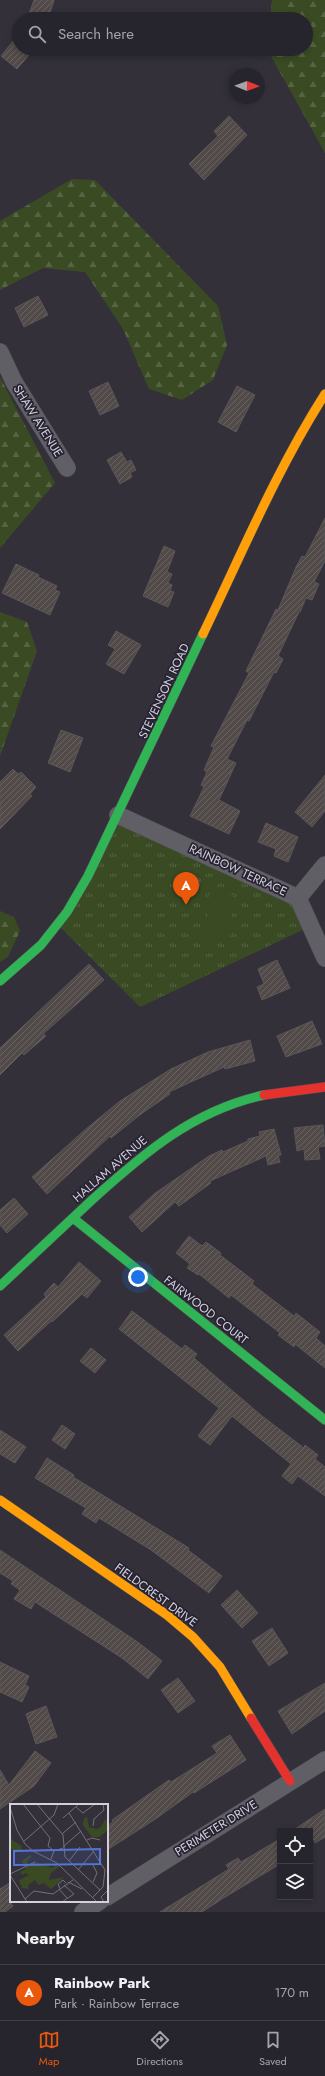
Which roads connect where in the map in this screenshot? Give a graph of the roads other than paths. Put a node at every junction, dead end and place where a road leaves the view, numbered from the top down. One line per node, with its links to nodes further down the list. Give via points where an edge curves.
1 (0, 352): 3 (street, SHAW AVENUE, via 14,382)
2 (325, 394): 4 (street, STEVENSON ROAD, via 284,465)
3 (67, 468)
4 (118, 815): 6 (street, RAINBOW TERRACE); 8 (street, STEVENSON ROAD, via 67,912 41,945)
5 (325, 865): 6 (street)
6 (298, 898): 7 (street, RAINBOW TERRACE)
7 (325, 958)
8 (0, 981)
9 (325, 1087): 10 (street, HALLAM AVENUE, via 290,1090 243,1101 200,1117 172,1133 138,1158)
10 (73, 1218): 11 (street, HALLAM AVENUE); 12 (street, FAIRWOOD COURT, via 172,1300)
11 (0, 1286)
12 (325, 1420)
13 (0, 1500): 15 (street, FIELDCREST DRIVE, via 167,1614 193,1637 220,1667)
14 (325, 1760): 15 (street, PERIMETER DRIVE)
15 (290, 1781): 16 (street, PERIMETER DRIVE)
16 (108, 1896)
17 (98, 1902): 18 (street)
18 (82, 1912)

